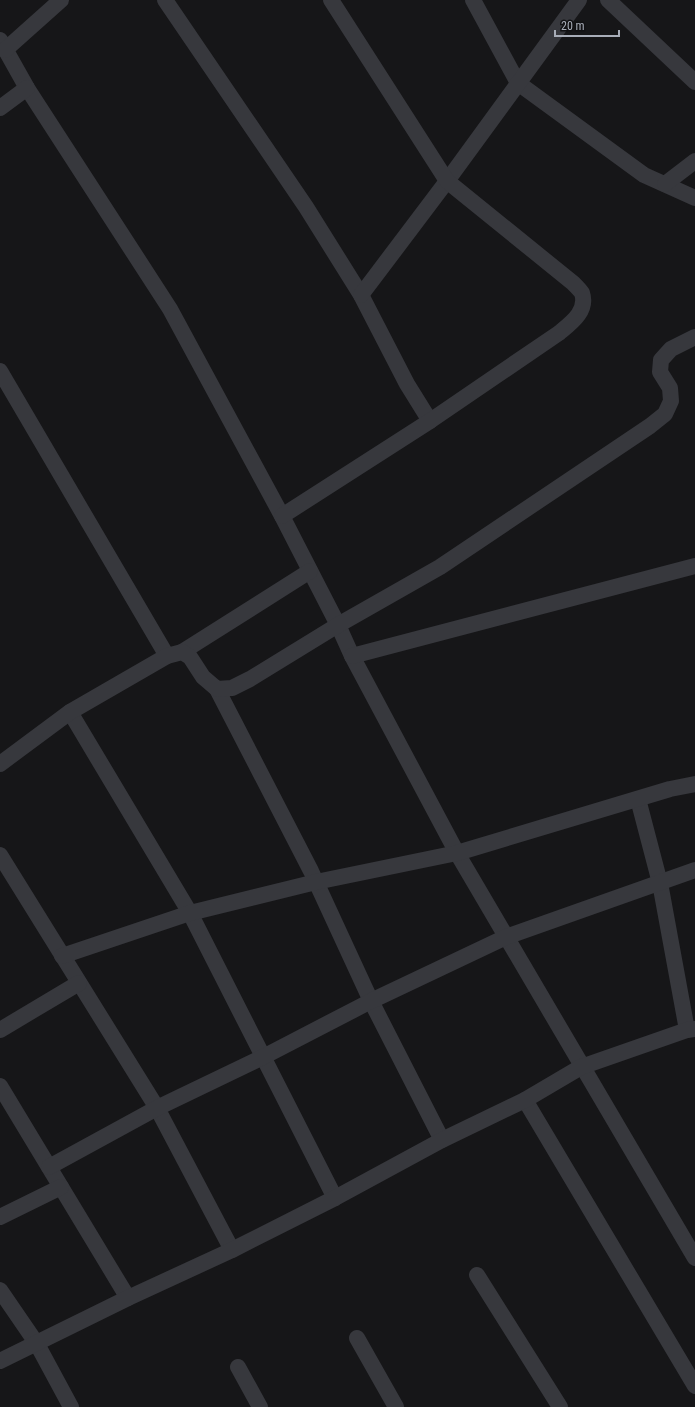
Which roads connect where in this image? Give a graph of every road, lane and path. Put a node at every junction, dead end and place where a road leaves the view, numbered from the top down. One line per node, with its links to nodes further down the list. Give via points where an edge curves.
1 (61, 0): 7 (street)
2 (165, 0): 16 (street, via 306,207)
3 (331, 0): 13 (street)
4 (473, 0): 9 (street)
5 (579, 0): 9 (street)
6 (608, 0): 8 (street)
7 (3, 45): 10 (street)
8 (695, 82)
9 (518, 83): 13 (street); 14 (street, via 644,175)
10 (27, 88): 11 (street); 20 (street, via 170,309)
11 (0, 108)
12 (695, 161): 14 (street)
13 (447, 181): 16 (street); 19 (street, via 573,283 582,292 584,304 577,318 559,333)
14 (665, 184): 15 (street)
15 (695, 198)
16 (361, 295): 19 (street, via 407,384)
17 (695, 337): 23 (street, via 671,349 661,360 660,372 670,388 671,401 665,414 440,567)
18 (0, 371): 24 (street)
19 (430, 422): 20 (street)
20 (282, 516): 22 (street)
21 (695, 566): 25 (street)
22 (310, 571): 23 (street); 24 (street)
23 (338, 625): 25 (street); 26 (street, via 250,679 232,688)
24 (174, 654): 26 (street, via 190,657 203,678); 27 (street)
25 (352, 656): 31 (street)
26 (217, 689): 34 (street)
27 (70, 712): 28 (street); 36 (street)
28 (1, 759)
29 (695, 784): 30 (street)
30 (638, 799): 31 (street); 35 (street)
31 (457, 853): 34 (street); 37 (street)
32 (0, 855): 38 (street)
33 (695, 870): 35 (street)
34 (316, 882): 36 (street); 40 (street)
35 (660, 883): 37 (street); 42 (street)
36 (190, 913): 38 (street); 43 (street)
37 (506, 937): 40 (street); 44 (street)
38 (62, 956): 39 (street)
39 (79, 983): 41 (street); 47 (street)
40 (371, 1000): 43 (street); 48 (street)
41 (0, 1030)
42 (691, 1030): 44 (street)
43 (264, 1057): 47 (street); 51 (street)
44 (581, 1067): 46 (street); 54 (street)
45 (0, 1086): 49 (street)
46 (525, 1100): 48 (street); 62 (street)
47 (157, 1108): 49 (street); 53 (street)
48 (442, 1140): 51 (street)
49 (50, 1167): 50 (street)
50 (61, 1187): 52 (street); 57 (street)
51 (335, 1198): 53 (street)
52 (0, 1217)
53 (232, 1250): 57 (street)
54 (695, 1258)
55 (477, 1275): 66 (street)
56 (0, 1290): 59 (street)
57 (128, 1298): 59 (street)
58 (357, 1338): 65 (street)
59 (36, 1344): 60 (street); 63 (street)
60 (0, 1361)
61 (238, 1367): 64 (street)
62 (695, 1386)
63 (71, 1407)
64 (260, 1407)
65 (396, 1407)
66 (560, 1407)

